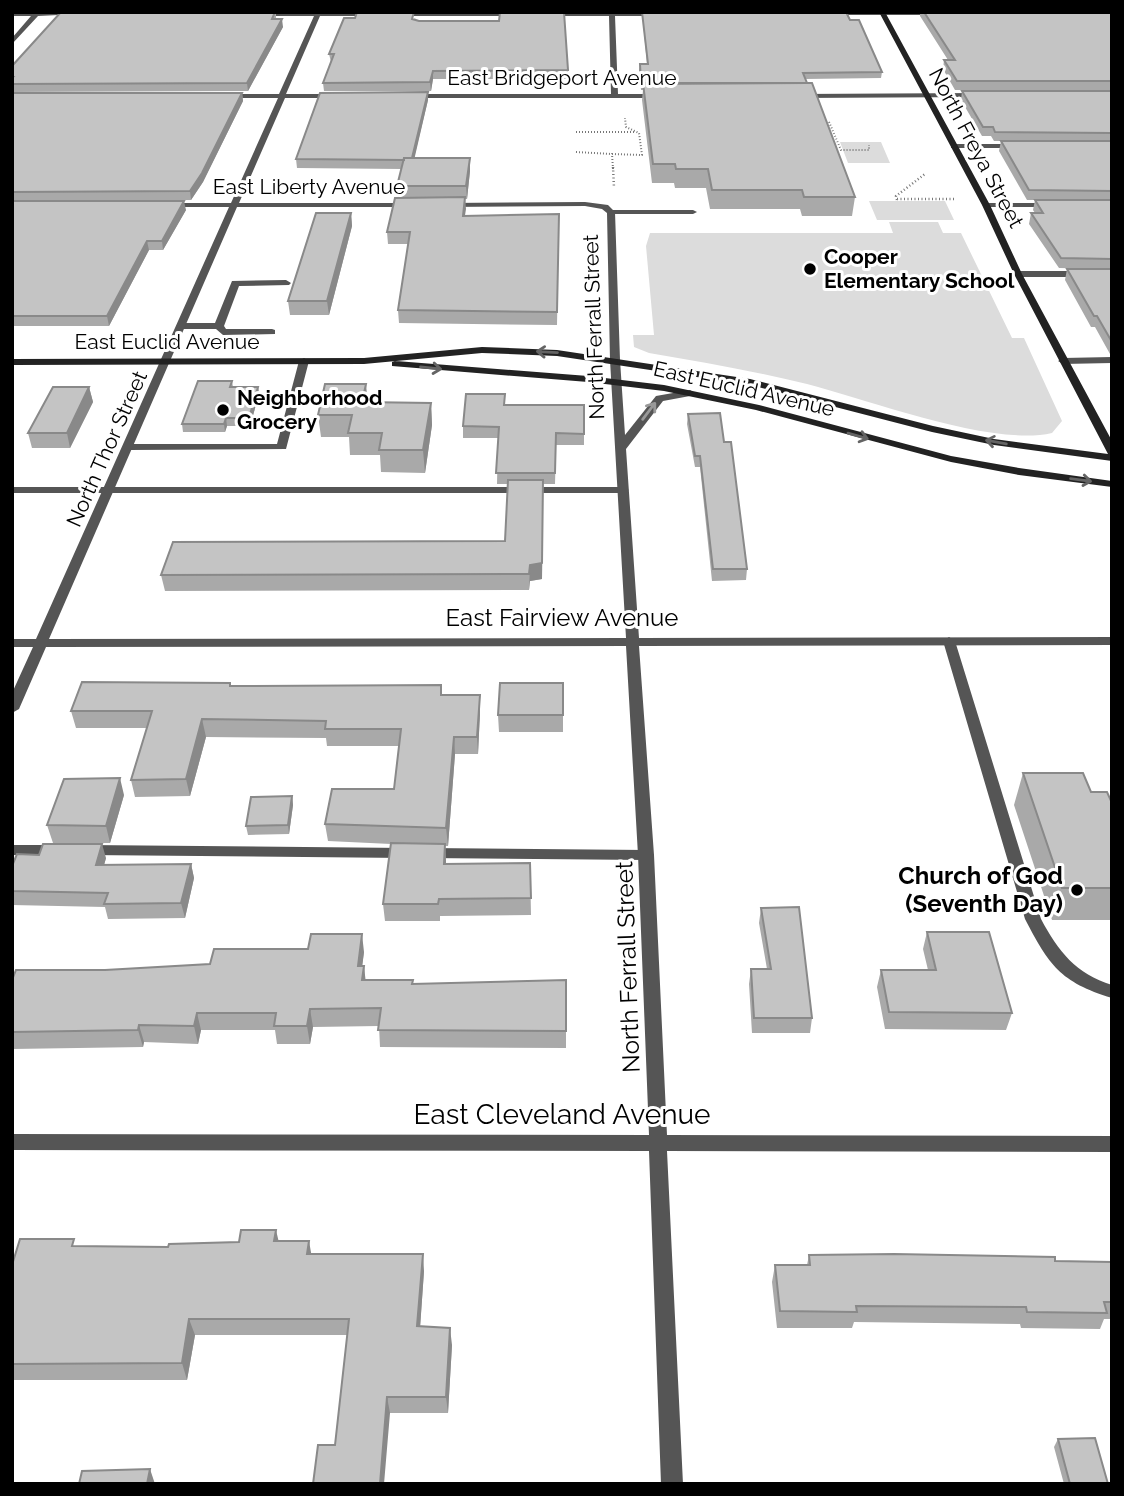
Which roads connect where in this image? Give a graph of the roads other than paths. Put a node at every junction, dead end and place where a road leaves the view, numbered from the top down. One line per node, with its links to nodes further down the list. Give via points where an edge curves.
1 (37, 13): 8 (street); 9 (street); 13 (street)
2 (319, 13): 10 (street); 11 (street); 15 (street, North Thor Street)
3 (612, 13): 4 (street); 12 (street); 18 (street)
4 (666, 13)
5 (813, 13): 6 (street)
6 (883, 13): 7 (street); 21 (main road, North Freya Street)
7 (950, 13)
8 (12, 14)
9 (90, 14)
10 (251, 14)
11 (528, 14)
12 (542, 14)
13 (12, 42)
14 (215, 96): 15 (street)
15 (283, 96): 16 (street); 26 (street, North Thor Street)
16 (345, 96)
17 (399, 96): 18 (street, East Bridgeport Avenue)
18 (615, 96): 19 (street, East Bridgeport Avenue)
19 (668, 96)
20 (791, 96): 21 (street)
21 (928, 96): 22 (street); 23 (main road, North Freya Street)
22 (989, 96)
23 (954, 146): 24 (street); 30 (main road, North Freya Street)
24 (1033, 146)
25 (152, 205): 26 (street, East Liberty Avenue)
26 (236, 205): 27 (street, East Liberty Avenue); 36 (street, North Thor Street)
27 (417, 205)
28 (431, 205): 29 (street, East Liberty Avenue)
29 (610, 205): 32 (street, East Liberty Avenue); 39 (street, North Ferrall Street)
30 (986, 205): 31 (street); 33 (main road, North Freya Street)
31 (1057, 205)
32 (694, 212)
33 (1018, 274): 34 (street); 44 (main road, North Freya Street)
34 (1112, 274)
35 (286, 283): 37 (street, via 235,283)
36 (183, 326): 37 (street); 41 (street, North Thor Street)
37 (219, 326): 38 (street, via 223,332)
38 (272, 332)
39 (615, 360): 43 (main road, East Euclid Avenue, one-way to 43, via 482,350); 46 (street, North Ferrall Street); 51 (main road, East Euclid Avenue, one-way to 39, via 994,442 750,382)
40 (1112, 360): 44 (street)
41 (168, 361): 42 (main road, East Euclid Avenue); 45 (main road, East Euclid Avenue); 48 (street, North Thor Street)
42 (304, 361): 43 (main road, East Euclid Avenue); 48 (street, via 282,447)
43 (363, 361): 46 (main road, East Euclid Avenue, one-way to 46)
44 (1063, 361): 50 (main road, North Freya Street)
45 (12, 362)
46 (616, 381): 47 (main road, East Euclid Avenue); 49 (street, North Ferrall Street)
47 (690, 393): 49 (street, North Ferrall Street, one-way to 47, via 660,398); 52 (main road, East Euclid Avenue, one-way to 52, via 930,454)
48 (129, 447): 55 (street, North Thor Street)
49 (621, 449): 53 (street, North Ferrall Street)
50 (1112, 452)
51 (1112, 458)
52 (1112, 484)
53 (624, 489): 55 (street); 56 (street, North Ferrall Street)
54 (12, 490): 55 (street)
55 (110, 490): 60 (street, North Thor Street)
56 (635, 641): 57 (street, East Fairview Avenue); 60 (street, East Fairview Avenue); 63 (street, North Ferrall Street)
57 (949, 641): 58 (street, East Fairview Avenue); 64 (street, via 1033,919 1068,974)
58 (1112, 641)
59 (12, 643): 60 (street, East Fairview Avenue)
60 (40, 643): 61 (street, North Thor Street)
61 (12, 709)
62 (12, 850): 63 (street)
63 (646, 855): 66 (street, North Ferrall Street)
64 (1112, 992)
65 (12, 1142): 66 (street, East Cleveland Avenue)
66 (658, 1142): 67 (street, East Cleveland Avenue); 68 (street, North Ferrall Street)
67 (1112, 1144)
68 (672, 1484)

